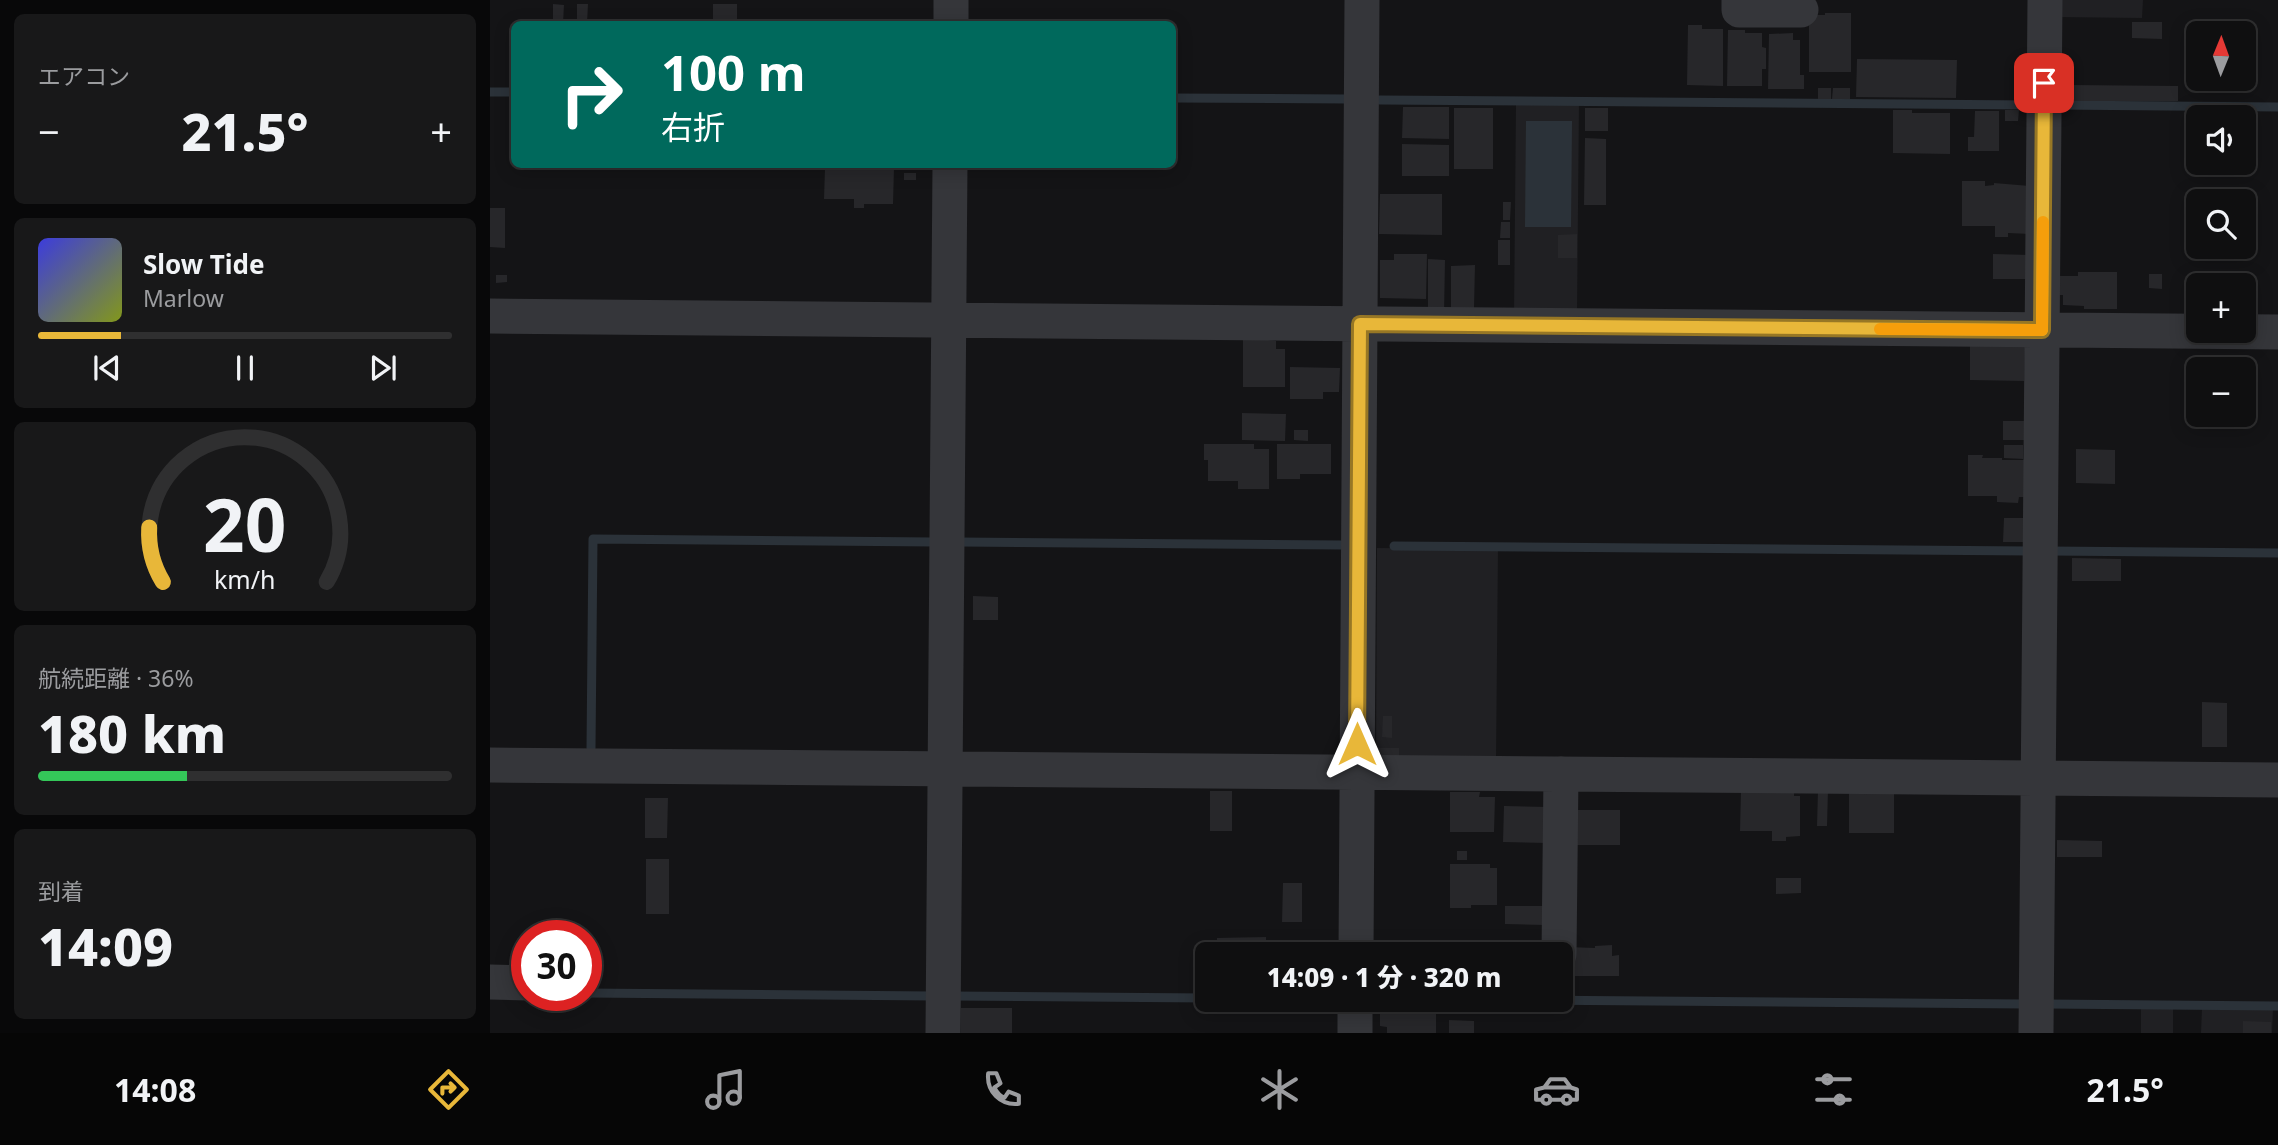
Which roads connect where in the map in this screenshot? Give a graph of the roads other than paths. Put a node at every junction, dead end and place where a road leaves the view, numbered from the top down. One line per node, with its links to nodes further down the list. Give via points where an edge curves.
1 (951, 0): 6 (street)
2 (1362, 0): 10 (street)
3 (1739, 0): 5 (street, via 1739,10)
4 (2045, 0): 11 (street)
5 (1801, 10)
6 (951, 21)
7 (950, 168): 9 (street)
8 (490, 316): 9 (street)
9 (949, 320): 10 (street); 14 (street)
10 (1360, 324): 11 (street); 15 (street)
11 (2042, 330): 12 (street); 17 (street)
12 (2278, 332)
13 (490, 765): 14 (street)
14 (945, 768): 15 (street); 24 (street)
15 (1357, 772): 16 (street); 19 (street)
16 (1561, 774): 17 (street); 20 (street)
17 (2038, 778): 18 (street); 26 (street)
18 (2278, 779)
19 (1356, 942)
20 (1559, 942)
21 (490, 982): 22 (street)
22 (511, 983)
23 (1355, 1012): 25 (street)
24 (943, 1033)
25 (1355, 1033)
26 (2036, 1033)

